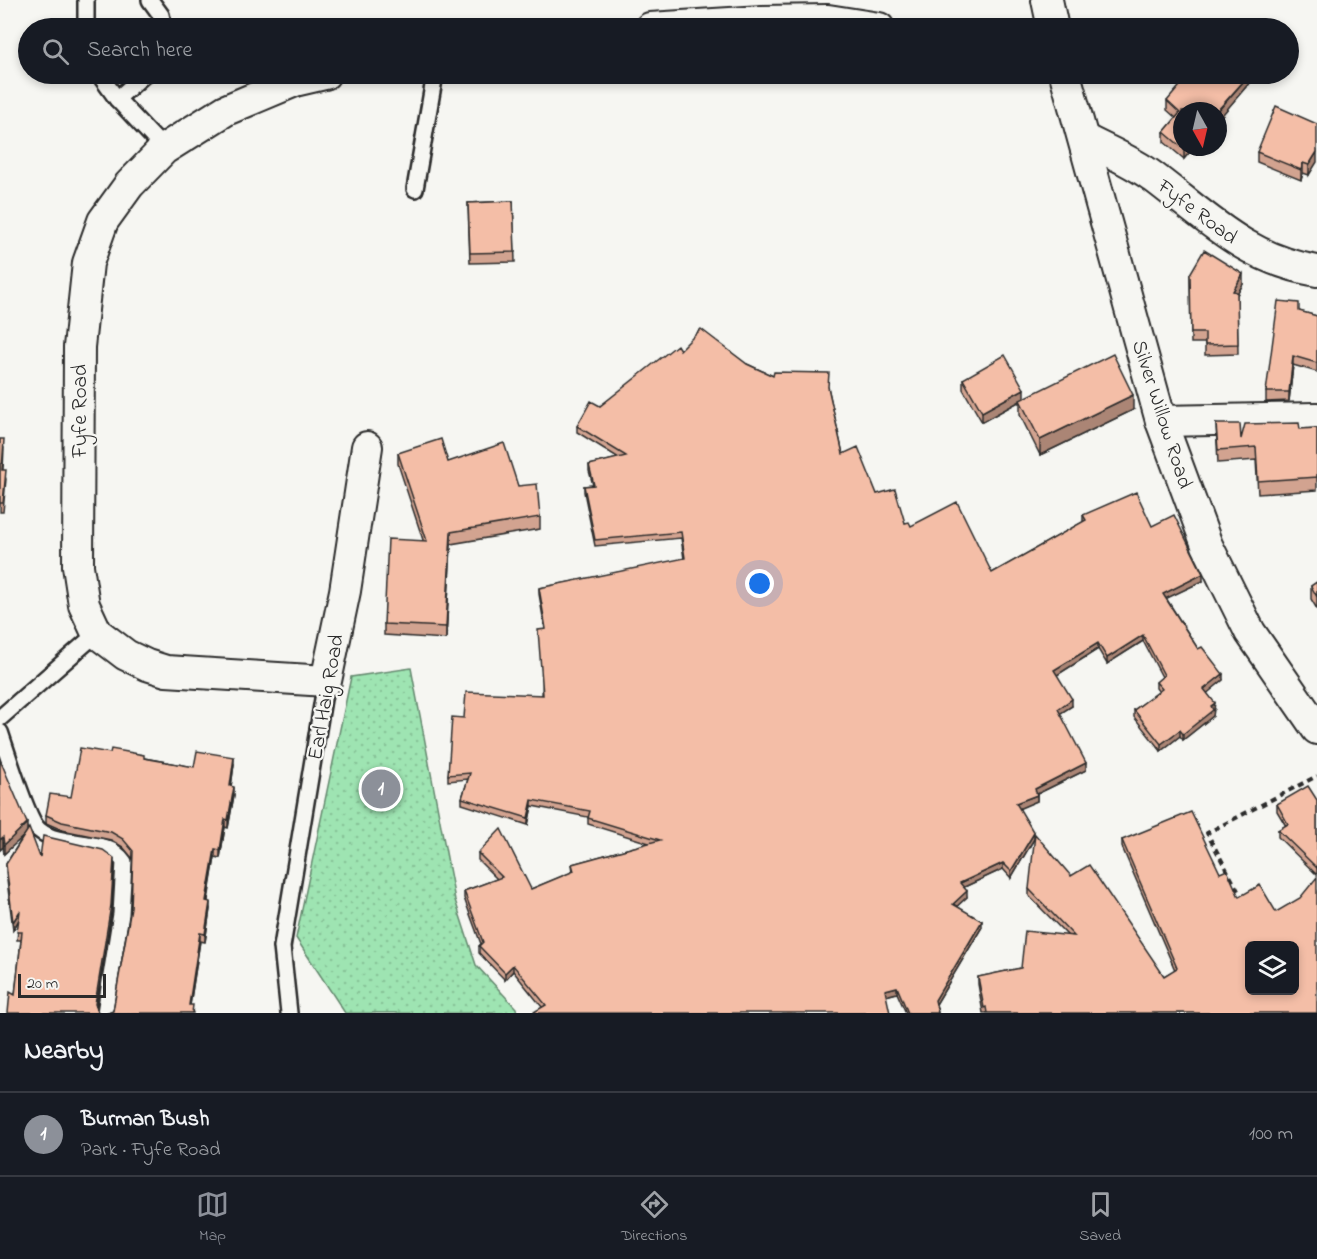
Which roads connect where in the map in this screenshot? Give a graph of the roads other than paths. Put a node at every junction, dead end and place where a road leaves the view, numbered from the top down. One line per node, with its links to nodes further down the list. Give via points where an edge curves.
1 (86, 0): 4 (lane)
2 (150, 0): 5 (lane)
3 (1047, 0): 6 (street)
4 (86, 18)
5 (162, 18)
6 (1051, 18)
7 (106, 84): 12 (lane)
8 (134, 84): 12 (lane)
9 (288, 84): 14 (street, Fyfe Road, via 226,110)
10 (433, 84): 15 (lane)
11 (1068, 84): 13 (street, Silver Willow Road)
12 (117, 99): 14 (lane)
13 (1084, 139): 16 (street, Fyfe Road, via 1144,171 1204,219 1259,254 1287,266); 18 (street, Silver Willow Road)
14 (164, 149): 20 (street, Fyfe Road, via 129,185 103,221 88,263 79,347 78,566 84,605)
15 (416, 189)
16 (1317, 271)
17 (1317, 418): 18 (street)
18 (1161, 422): 23 (street, Silver Willow Road, via 1207,545 1250,632)
19 (367, 447): 21 (street, Earl Haig Road, via 345,591)
20 (97, 633): 21 (street, Fyfe Road, via 126,655 166,671); 22 (lane)
21 (326, 681): 26 (lane, Earl Haig Road, via 282,946)
22 (0, 718)
23 (1317, 729)
24 (0, 732): 25 (lane, via 28,816 36,826 52,837 112,850 124,862 121,914)
25 (105, 1013)
26 (290, 1013)

